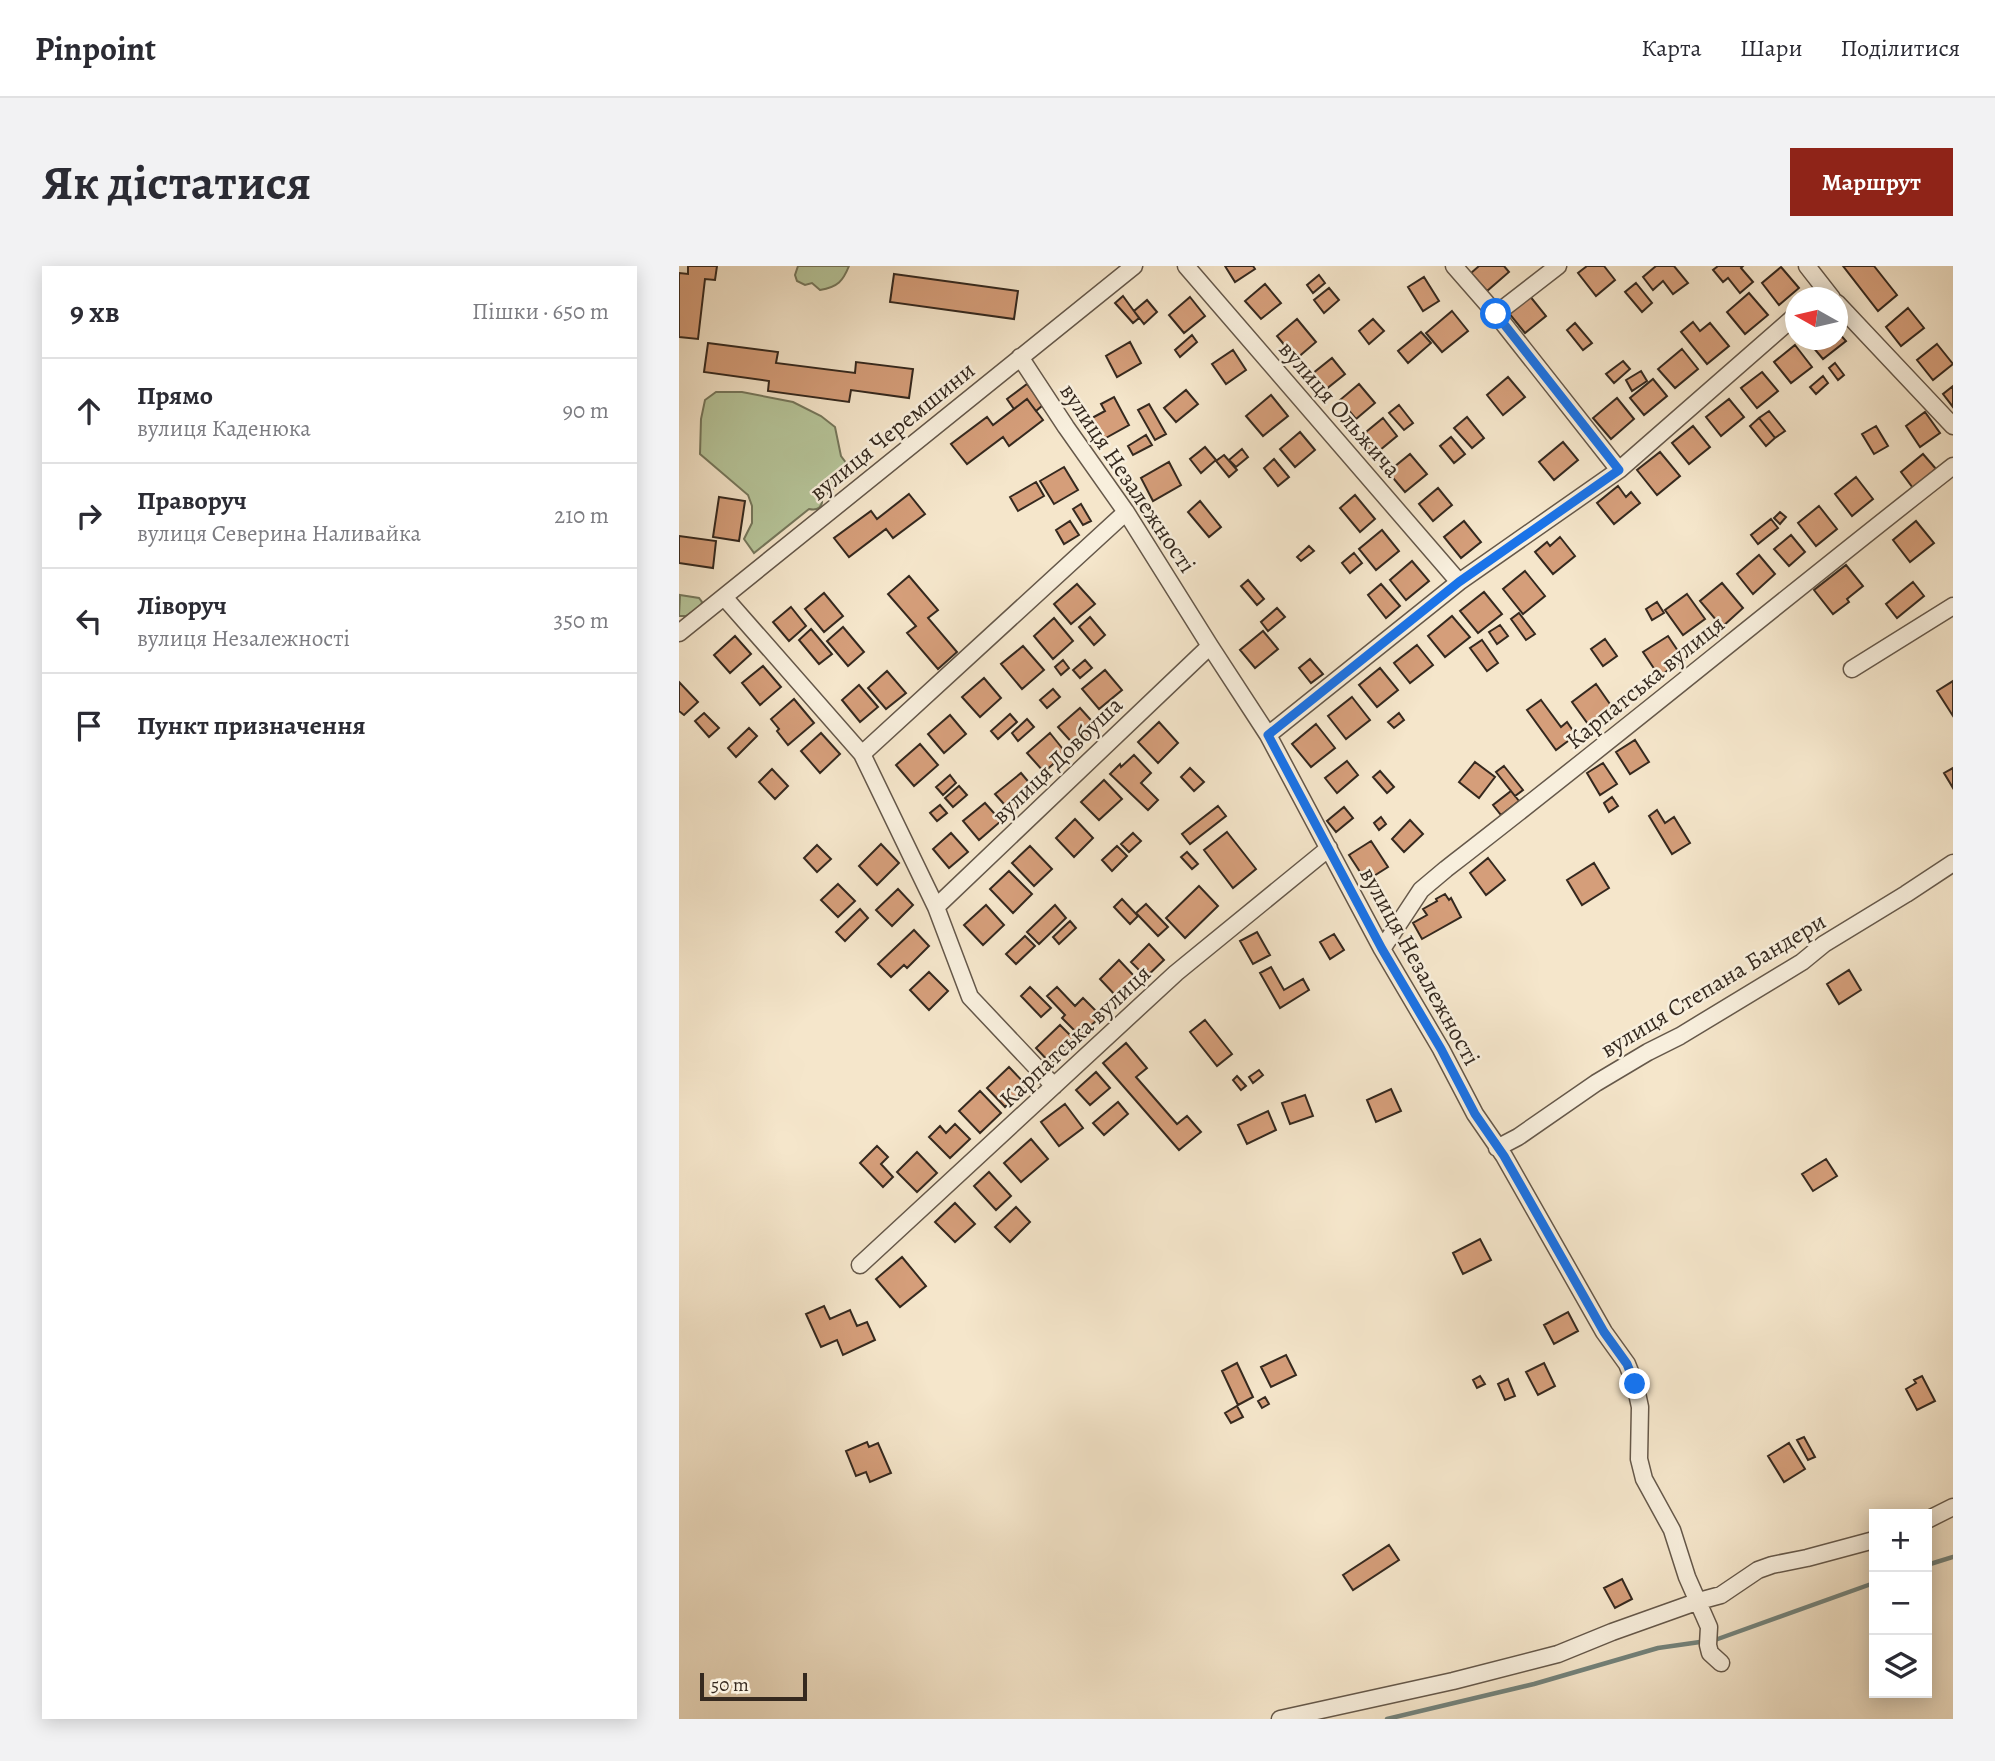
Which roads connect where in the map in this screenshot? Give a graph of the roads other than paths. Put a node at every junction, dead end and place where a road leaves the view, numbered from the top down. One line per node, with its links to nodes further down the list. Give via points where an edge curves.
1 (1134, 266): 10 (street, вулиця Черемшини)
2 (1186, 266): 15 (street, вулиця Ольжича)
3 (1454, 266): 7 (street)
4 (1558, 266): 7 (street)
5 (1807, 266): 6 (street)
6 (1820, 287)
7 (1496, 314): 13 (street)
8 (1848, 315): 11 (street)
9 (1785, 325): 13 (street)
10 (1020, 357): 14 (street, вулиця Незалежності); 16 (street, вулиця Черемшини)
11 (1953, 426)
12 (1953, 466): 26 (street, Карпатська вулиця, via 1446,869 1422,890)
13 (1619, 470): 15 (street)
14 (1126, 512): 19 (street, вулиця Незалежності); 22 (street)
15 (1459, 582): 21 (street)
16 (724, 597): 18 (street, вулиця Черемшини); 22 (street)
17 (1953, 606): 20 (street)
18 (679, 633)
19 (1210, 646): 21 (street, вулиця Незалежності); 25 (street, вулиця Довбуша)
20 (1852, 669)
21 (1268, 735): 23 (street, вулиця Незалежності)
22 (862, 754): 25 (street)
23 (1329, 848): 26 (street, вулиця Незалежності); 27 (street, Карпатська вулиця, via 1176,973)
24 (1953, 863): 28 (street, вулиця Степана Бандери, via 1802,962 1596,1083)
25 (936, 907): 27 (street, via 970,997)
26 (1382, 949): 28 (street, вулиця Незалежності)
27 (1053, 1086): 29 (street, Карпатська вулиця)
28 (1497, 1148): 33 (street, вулиця Незалежності, via 1627,1364 1640,1407 1639,1460 1644,1479 1672,1530)
29 (860, 1265)
30 (1953, 1507): 31 (street)
31 (1932, 1518)
32 (1869, 1541): 33 (street, via 1772,1565 1721,1595)
33 (1699, 1601): 34 (street, вулиця Незалежності, via 1710,1627 1710,1653); 35 (street, via 1558,1654)
34 (1721, 1663)
35 (1280, 1719)

